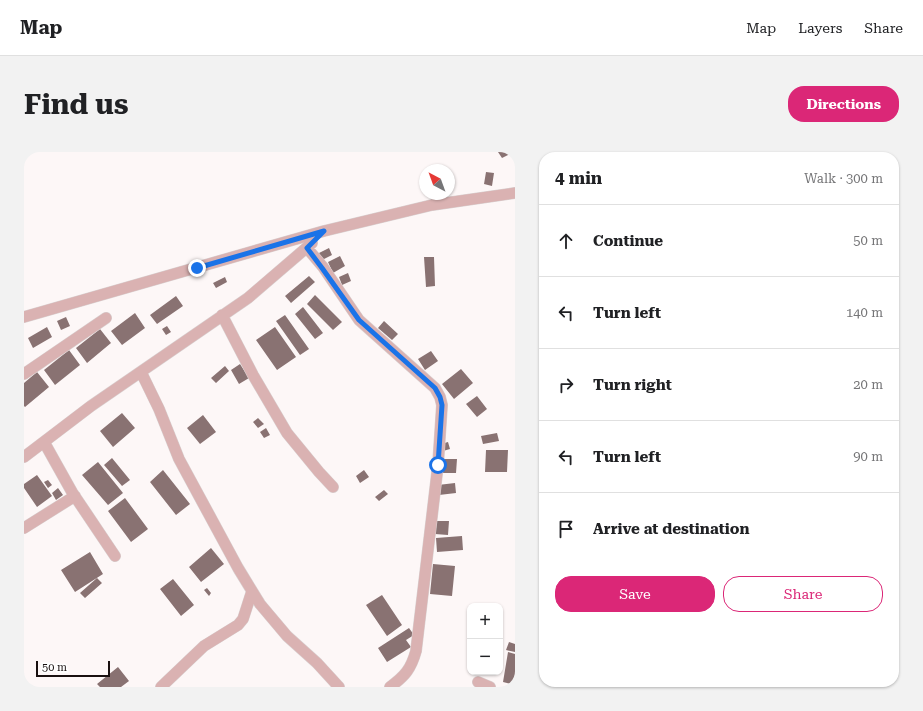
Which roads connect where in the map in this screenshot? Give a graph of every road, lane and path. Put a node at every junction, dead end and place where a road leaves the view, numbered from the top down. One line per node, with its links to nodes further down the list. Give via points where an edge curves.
1 (515, 193): 2 (street, via 432,205)
2 (324, 231): 3 (street); 5 (street)
3 (307, 248): 4 (street, via 248,298); 19 (street, via 359,320 435,388 442,405 438,465 416,651 412,665 403,678)
4 (222, 315): 7 (street); 11 (street, via 287,433)
5 (24, 317)
6 (106, 318): 8 (street)
7 (141, 372): 9 (street); 15 (street, via 160,409 179,459)
8 (24, 374)
9 (44, 442): 10 (street); 12 (street)
10 (24, 457)
11 (333, 487)
12 (75, 496): 13 (street); 14 (street)
13 (24, 528)
14 (115, 556)
15 (252, 591): 17 (street, via 243,619 238,625 204,646); 18 (street, via 287,636)
16 (478, 682): 20 (street)
17 (161, 687)
18 (339, 687)
19 (390, 687)
20 (490, 687)

